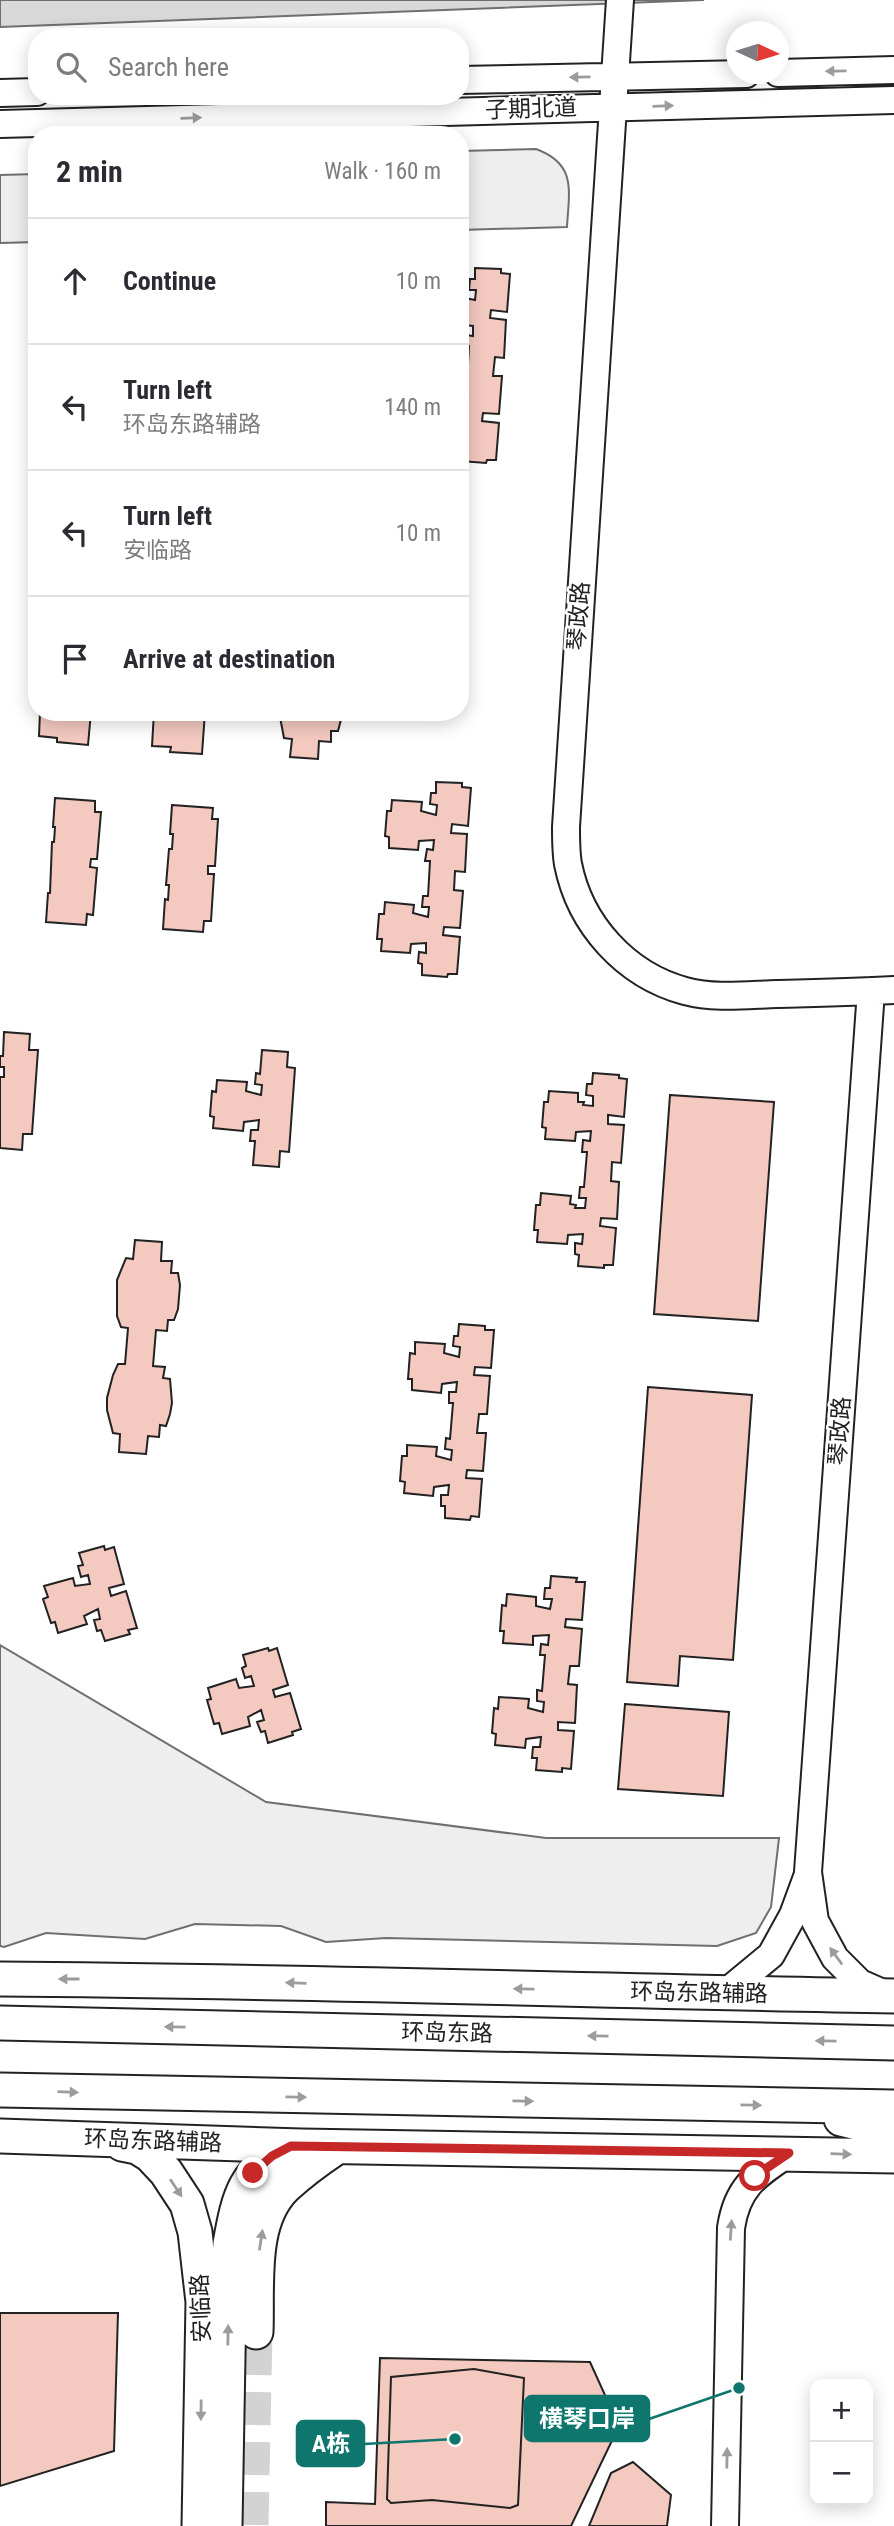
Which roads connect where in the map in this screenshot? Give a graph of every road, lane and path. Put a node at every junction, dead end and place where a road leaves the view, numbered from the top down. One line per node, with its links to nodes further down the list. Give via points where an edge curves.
1 (620, 0): 5 (street, 琴政路)
2 (894, 70): 3 (street, one-way to 3)
3 (789, 73)
4 (726, 74): 5 (street, 子期北道)
5 (615, 77): 6 (street, 子期北道, one-way to 6); 10 (street, 琴政路)
6 (469, 80)
7 (28, 92): 8 (street)
8 (0, 93)
9 (894, 100): 10 (street, 子期北道, one-way to 9)
10 (613, 107): 11 (street, 子期北道, one-way to 10); 12 (street, 琴政路, via 566,827 568,864 578,899 596,931 622,958 652,978 686,991 722,996)
11 (0, 124)
12 (883, 991): 13 (street, 琴政路)
13 (808, 1872): 16 (street, via 793,1916 771,1955); 17 (street, one-way to 13, via 860,1983 835,1958 815,1921)
14 (0, 1979): 15 (main road, 环岛东路辅路, one-way to 14)
15 (476, 1989): 16 (main road, 环岛东路辅路, one-way to 15); 19 (main road, via 387,2007 265,2012)
16 (725, 1993): 17 (main road, 环岛东路辅路)
17 (892, 1996)
18 (0, 2023): 19 (main road, 环岛东路, one-way to 18)
19 (209, 2027): 20 (main road, 环岛东路, one-way to 19)
20 (894, 2042)
21 (0, 2090): 22 (main road, one-way to 22)
22 (163, 2094): 23 (main road, one-way to 23); 25 (main road, via 121,2115 47,2116)
23 (799, 2106): 24 (main road); 26 (main road)
24 (894, 2107)
25 (0, 2127)
26 (894, 2132)
27 (0, 2136): 28 (main road, 环岛东路辅路)
28 (102, 2140): 29 (main road, 环岛东路辅路); 34 (main road, 安临路, one-way to 34, via 137,2147 150,2155 187,2204 195,2232 203,2302)
29 (291, 2146): 30 (main road, 环岛东路辅路); 35 (main road, 安临路, one-way to 29, via 230,2244 236,2209 253,2173)
30 (337, 2147): 31 (main road, 环岛东路辅路); 33 (main road, one-way to 30, via 260,2238 269,2210 284,2188)
31 (789, 2153): 32 (main road, 环岛东路辅路, one-way to 32); 36 (street, one-way to 31, via 733,2212 739,2195 755,2176)
32 (894, 2156)
33 (256, 2332)
34 (199, 2526)
35 (225, 2526)
36 (726, 2526)

